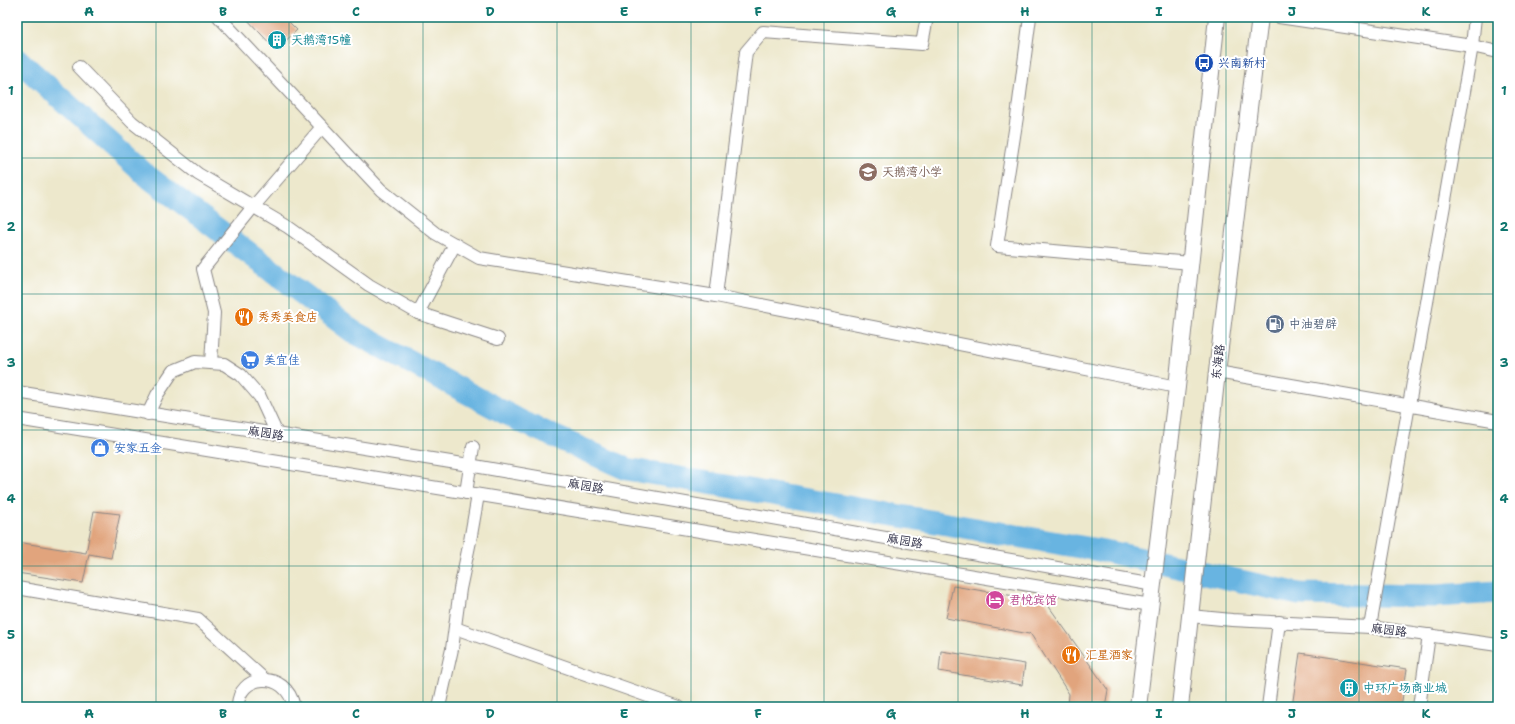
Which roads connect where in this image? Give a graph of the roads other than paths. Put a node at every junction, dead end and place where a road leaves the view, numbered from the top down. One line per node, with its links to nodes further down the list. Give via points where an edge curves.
1 (219, 17): 11 (street)
2 (927, 17): 15 (street, via 922,44 764,32 746,52)
3 (1030, 17): 14 (street, via 997,246)
4 (1217, 17): 14 (main road)
5 (1260, 17): 19 (main road, 东海路)
6 (1279, 17): 8 (street)
7 (1475, 17): 8 (street)
8 (1472, 46): 9 (street); 22 (street)
9 (1498, 52)
10 (79, 67): 12 (street, via 132,122 198,174)
11 (322, 128): 12 (street); 13 (street, via 381,190 435,232)
12 (253, 208): 16 (street, via 288,227 369,285); 18 (street, via 203,269 214,313)
13 (455, 244): 15 (street, via 479,258); 16 (street)
14 (1191, 263): 20 (main road)
15 (716, 296): 20 (street)
16 (418, 313): 17 (street)
17 (498, 339)
18 (211, 363): 23 (street, via 195,362 173,371); 26 (street, via 224,364 241,375 260,397)
19 (1217, 372): 22 (street); 33 (main road, 东海路)
20 (1177, 387): 30 (main road)
21 (17, 392): 23 (street, 麻园路)
22 (1409, 405): 25 (street); 35 (street)
23 (148, 414): 26 (street, 麻园路)
24 (17, 419): 29 (street, 麻园路)
25 (1498, 421)
26 (277, 434): 28 (street, 麻园路)
27 (473, 447): 28 (street)
28 (469, 465): 29 (street); 30 (street, 麻园路)
29 (472, 494): 32 (street, 麻园路); 36 (street, via 470,541)
30 (1154, 584): 32 (main road)
31 (17, 588): 39 (street, via 198,619)
32 (1151, 606): 44 (main road)
33 (1190, 615): 34 (street, 麻园路); 45 (main road, 东海路)
34 (1279, 622): 35 (street, 麻园路); 46 (street)
35 (1370, 627): 37 (street, 麻园路)
36 (455, 628): 42 (street); 43 (street)
37 (1429, 635): 38 (street, 麻园路); 47 (street)
38 (1498, 645)
39 (265, 680): 40 (street, via 247,687 241,694); 41 (street, via 282,684 292,698)
40 (238, 707)
41 (294, 707)
42 (439, 707)
43 (679, 707)
44 (1138, 707)
45 (1180, 707)
46 (1268, 707)
47 (1419, 707)

